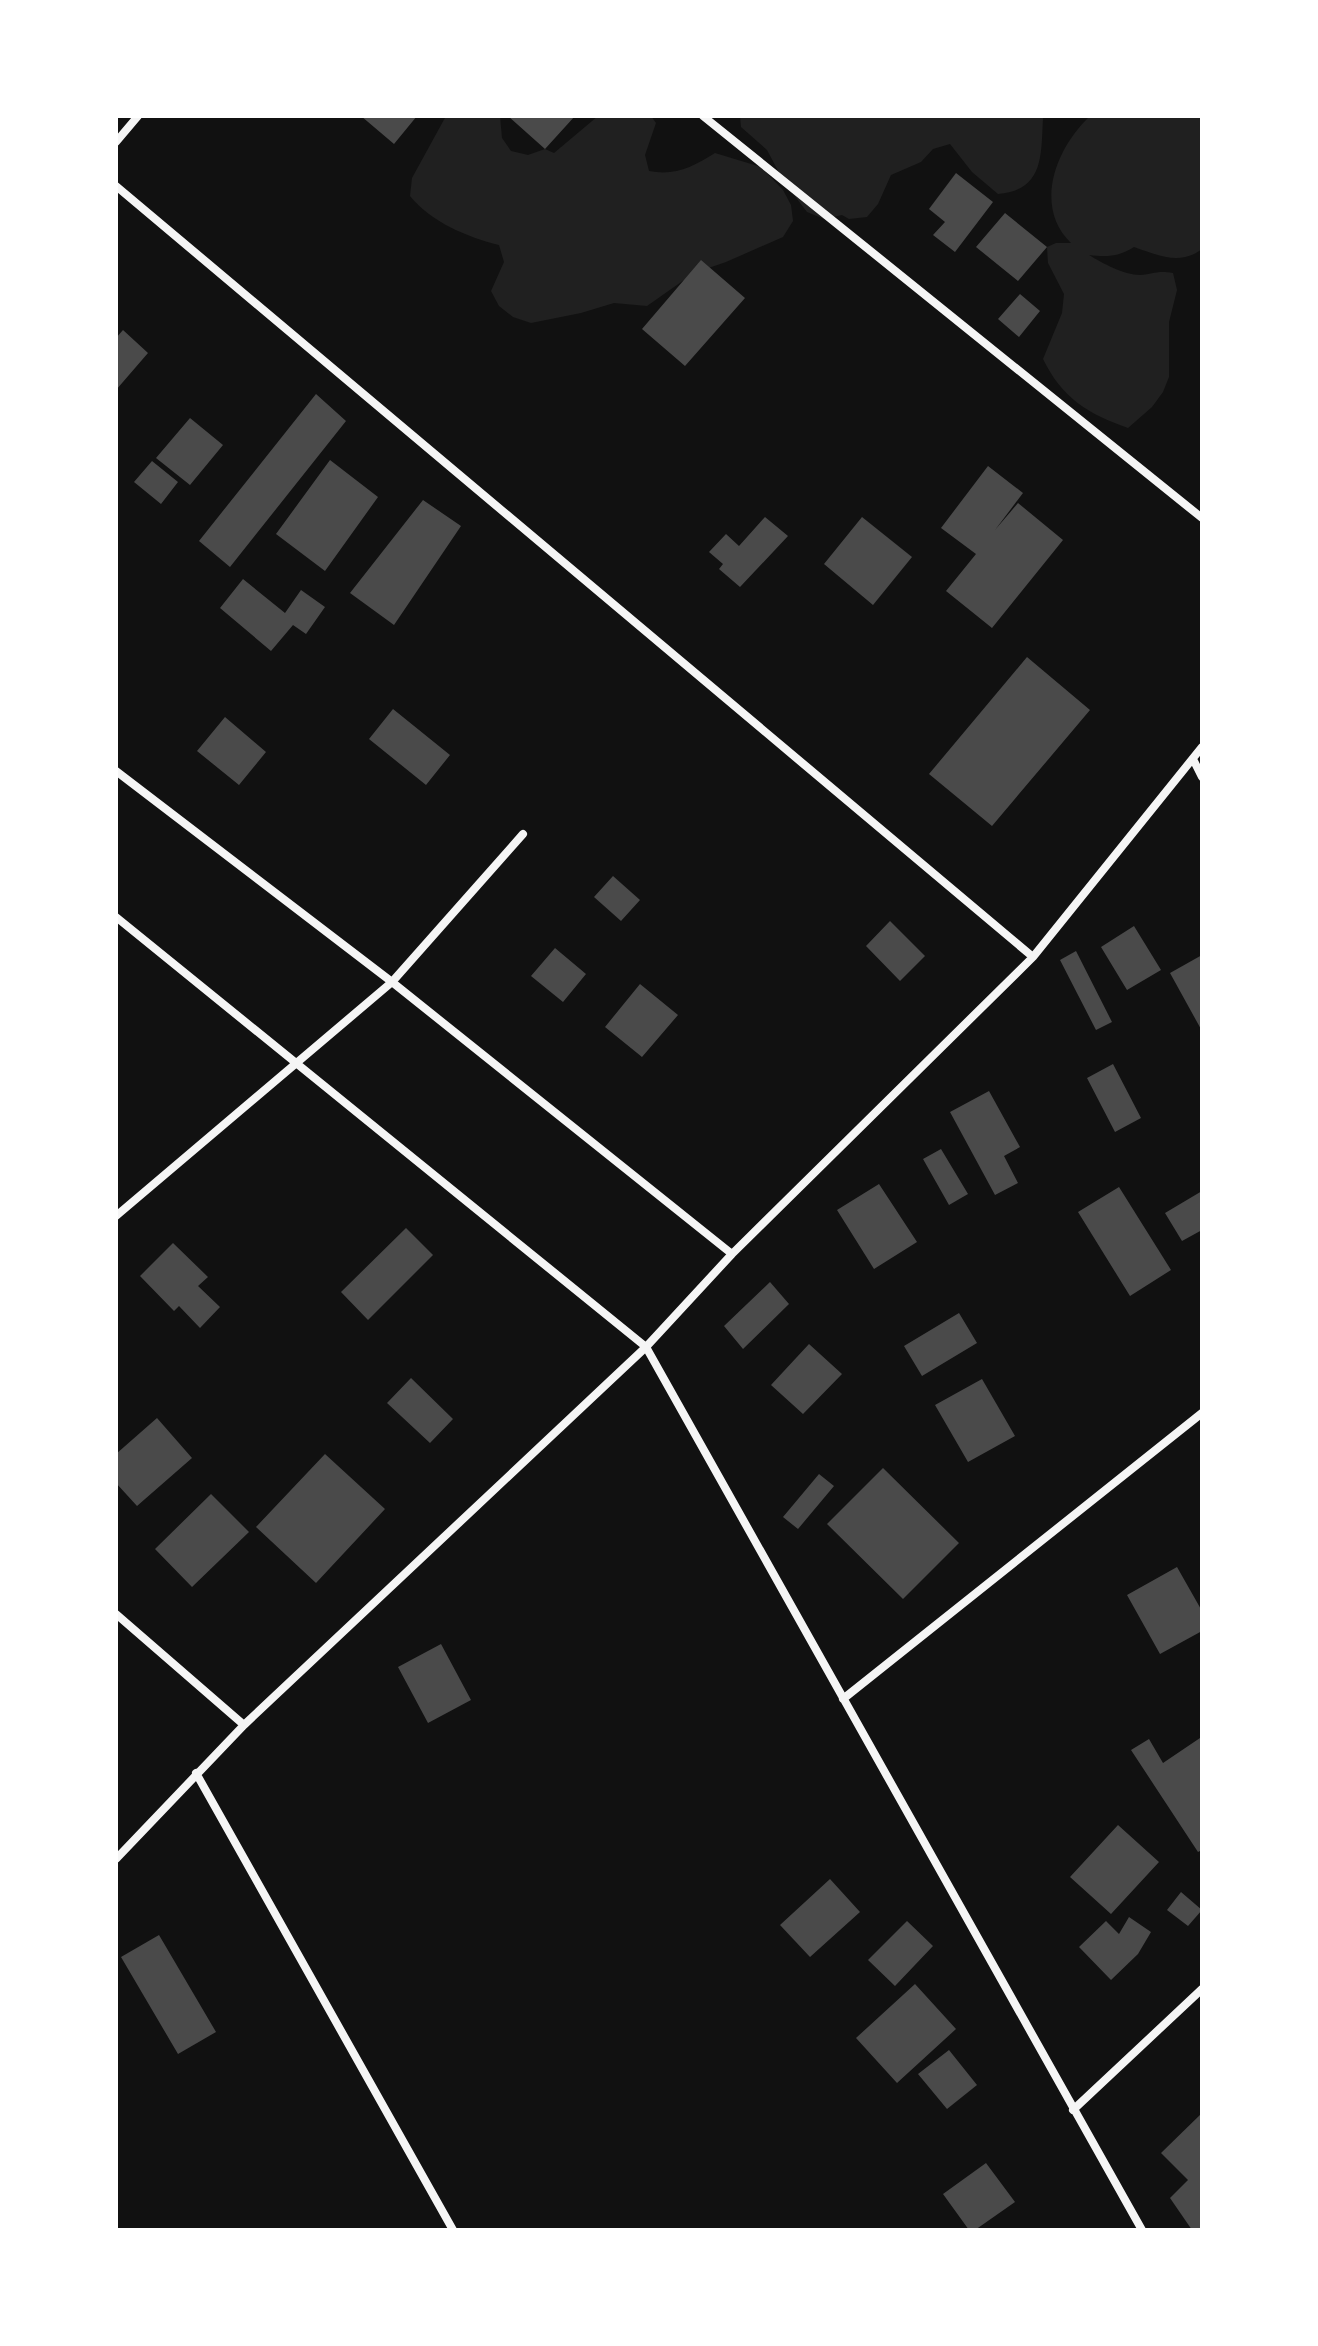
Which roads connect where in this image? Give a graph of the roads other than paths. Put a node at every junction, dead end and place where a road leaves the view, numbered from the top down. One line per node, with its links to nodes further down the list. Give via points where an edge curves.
1 (138, 116): 3 (street)
2 (703, 116): 5 (street)
3 (116, 142)
4 (116, 186): 12 (street)
5 (1202, 518)
6 (1202, 747): 7 (street)
7 (1193, 759): 9 (street); 12 (street)
8 (116, 771): 13 (street)
9 (1202, 777)
10 (523, 834): 13 (street)
11 (116, 917): 14 (street)
12 (1033, 957): 16 (street)
13 (392, 982): 14 (street); 16 (street)
14 (294, 1062): 15 (street); 17 (street)
15 (116, 1216)
16 (732, 1254): 17 (street)
17 (646, 1347): 20 (street); 21 (street)
18 (1202, 1413): 20 (street)
19 (116, 1614): 21 (street)
20 (843, 1699): 25 (street)
21 (244, 1725): 22 (street)
22 (196, 1773): 23 (street); 26 (street)
23 (116, 1859)
24 (1202, 1989): 25 (street)
25 (1073, 2110): 27 (street)
26 (453, 2230)
27 (1142, 2230)

